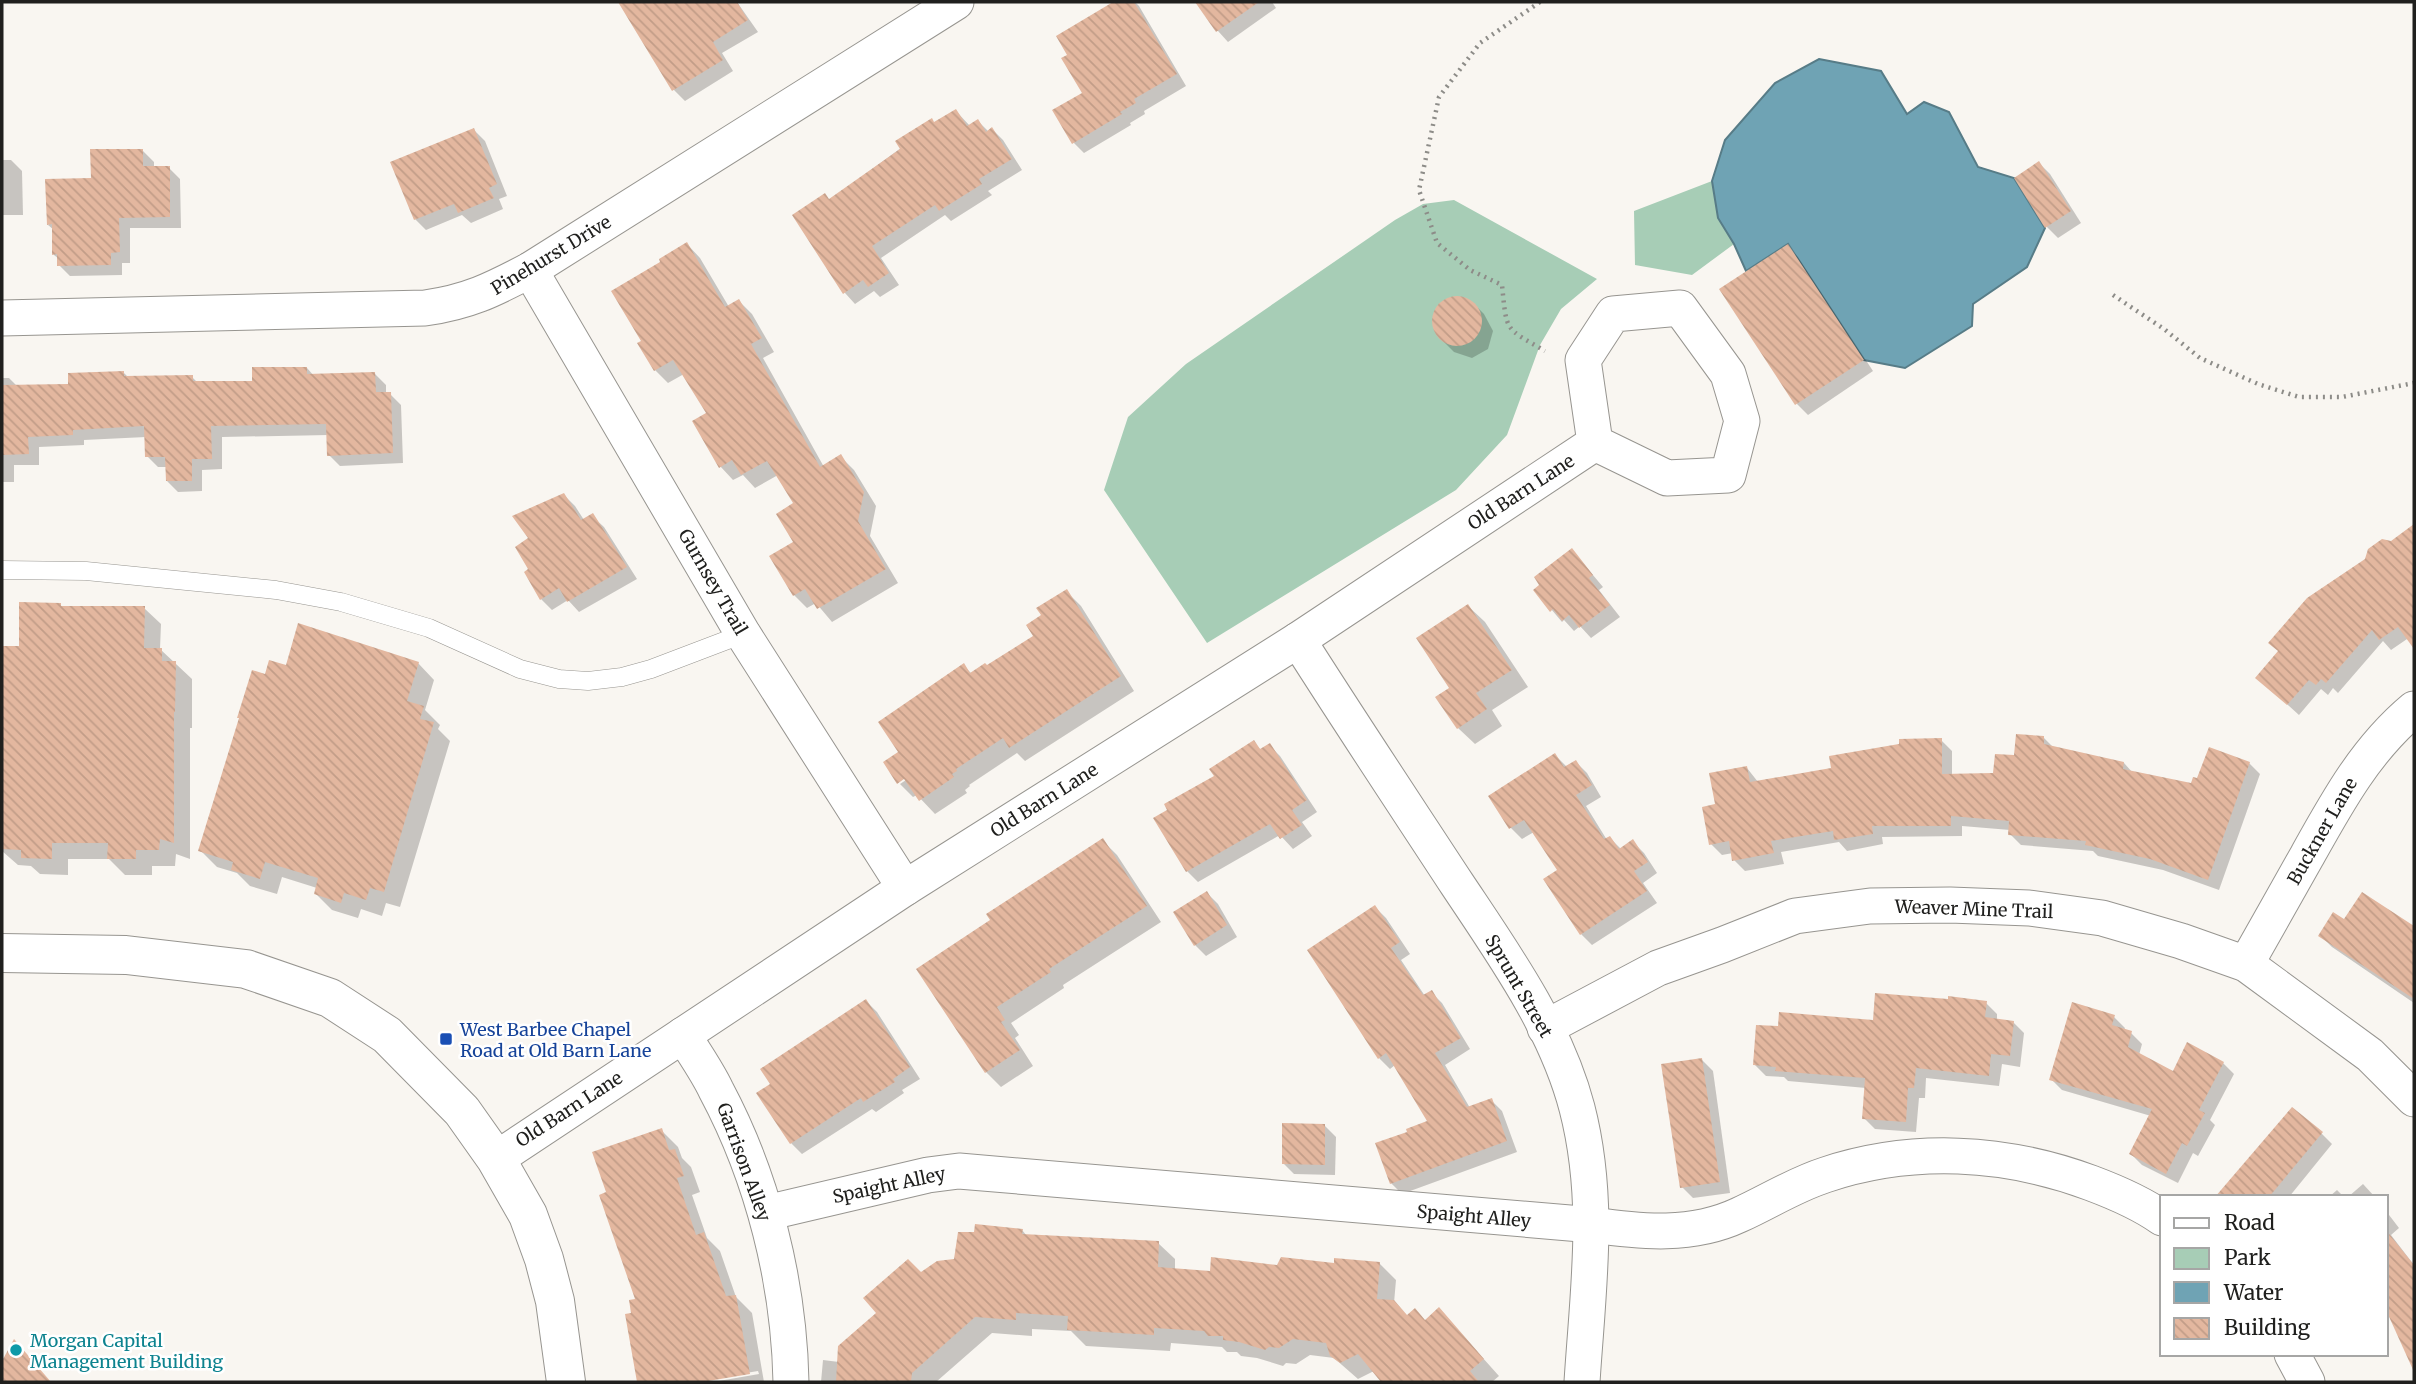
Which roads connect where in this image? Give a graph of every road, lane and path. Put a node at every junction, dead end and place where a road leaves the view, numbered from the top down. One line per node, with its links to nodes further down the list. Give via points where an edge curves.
1 (956, 2): 3 (street, Pinehurst Drive)
2 (1540, 2): 6 (path, via 1480,43 1439,97 1419,190 1437,243 1470,270 1502,285 1506,321 1516,335)
3 (530, 270): 5 (street, Pinehurst Drive, via 486,293 425,308); 10 (street, Gurnsey Trail)
4 (2113, 295): 7 (path, via 2200,358 2300,397 2342,397)
5 (2, 318)
6 (1545, 351)
7 (2414, 383)
8 (1595, 443): 8 (street, via 1667,478 1728,475 1742,421 1728,374 1679,308 1613,314 1583,360); 11 (street, Old Barn Lane)
9 (2, 570): 10 (lane, via 86,571 276,590 429,628 520,668 559,679 622,677)
10 (743, 634): 13 (street, Gurnsey Trail)
11 (1298, 640): 13 (street, Old Barn Lane); 16 (street, Sprunt Street, via 1477,914)
12 (2414, 709): 15 (street, Buckner Lane, via 2360,766)
13 (905, 888): 17 (street, Old Barn Lane)
14 (2, 953): 19 (street, via 126,955 246,969 330,998 395,1042 461,1111)
15 (2246, 964): 16 (street, Weaver Mine Trail, via 2102,918 2029,908 1870,906 1796,916 1658,968); 18 (street, Weaver Mine Trail, via 2370,1055)
16 (1545, 1028): 22 (street, Sprunt Street, via 1577,1106)
17 (682, 1035): 19 (street, Old Barn Lane); 20 (street, Garrison Alley, via 730,1117)
18 (2414, 1099)
19 (496, 1158): 24 (street, via 528,1215 544,1259)
20 (766, 1213): 22 (street, Spaight Alley, via 960,1171); 25 (street, Garrison Alley, via 784,1301)
21 (2160, 1217): 22 (street, Spaight Alley, via 2110,1190 2060,1171 1972,1156 1922,1156 1872,1162 1826,1175 1706,1226 1638,1232)
22 (1592, 1225): 26 (street, Sprunt Street)
23 (2293, 1356): 27 (street)
24 (566, 1382)
25 (791, 1382)
26 (1582, 1382)
27 (2307, 1382)

